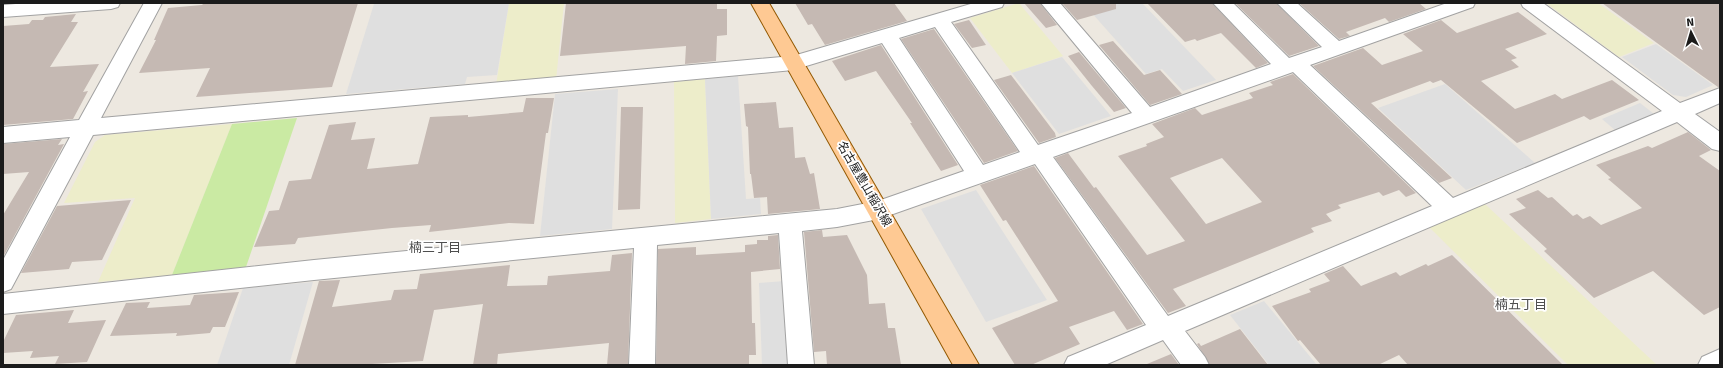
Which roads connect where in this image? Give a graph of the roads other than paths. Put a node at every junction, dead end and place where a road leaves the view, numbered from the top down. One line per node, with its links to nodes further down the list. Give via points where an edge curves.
1 (111, 3): 10 (street)
2 (153, 3): 19 (street)
3 (760, 3): 14 (main road, 名古屋豊山稲沢線)
4 (996, 3): 11 (street)
5 (1050, 3): 18 (street)
6 (1222, 3): 15 (street)
7 (1286, 3): 13 (street)
8 (1466, 3): 13 (street)
9 (1530, 3): 17 (street)
10 (3, 11)
11 (939, 19): 12 (street); 22 (street)
12 (887, 35): 14 (street); 23 (street)
13 (1336, 49): 15 (street)
14 (793, 63): 19 (street); 25 (main road, 名古屋豊山稲沢線)
15 (1291, 65): 18 (street); 24 (street)
16 (1720, 95): 17 (street)
17 (1678, 112): 21 (street); 24 (street)
18 (1146, 116): 22 (street)
19 (87, 128): 20 (street); 28 (street)
20 (3, 135)
21 (1720, 143)
22 (1036, 154): 23 (street); 30 (street)
23 (978, 175): 25 (street)
24 (1449, 208): 30 (street)
25 (879, 210): 26 (street); 35 (main road, 名古屋豊山稲沢線)
26 (790, 223): 27 (street); 34 (street)
27 (646, 237): 29 (street); 33 (street)
28 (3, 282)
29 (3, 304)
30 (1166, 328): 31 (street); 37 (street)
31 (1104, 360): 36 (street)
32 (1720, 360): 38 (street)
33 (642, 365)
34 (801, 365)
35 (966, 365)
36 (1077, 365)
37 (1196, 365)
38 (1711, 365)

